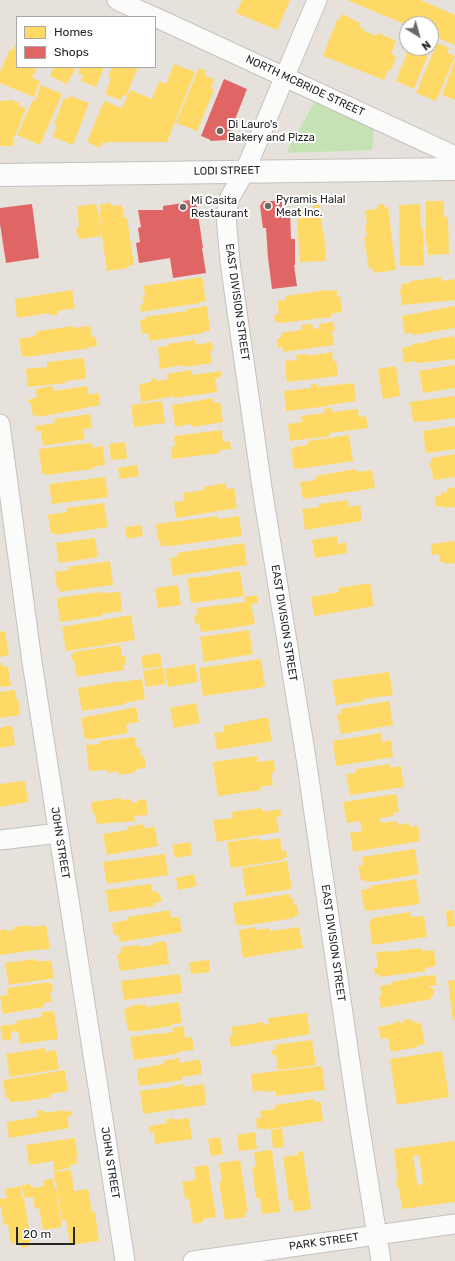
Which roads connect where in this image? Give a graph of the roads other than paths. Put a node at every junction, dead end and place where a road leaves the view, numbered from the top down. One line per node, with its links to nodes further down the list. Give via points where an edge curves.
1 (117, 0): 3 (street, NORTH MCBRIDE STREET)
2 (317, 0): 5 (street, EAST DIVISION STREET)
3 (153, 16)
4 (156, 17): 5 (street, NORTH MCBRIDE STREET)
5 (285, 77): 6 (street, NORTH MCBRIDE STREET); 8 (street, EAST DIVISION STREET)
6 (455, 156)
7 (455, 169): 8 (street, LODI STREET)
8 (245, 171): 9 (street, LODI STREET); 14 (street, EAST DIVISION STREET, via 229,199 226,216 230,262 262,488 306,758)
9 (0, 174)
10 (0, 424): 11 (street, JOHN STREET, via 32,662)
11 (59, 833): 12 (street); 15 (street, JOHN STREET)
12 (0, 840)
13 (455, 1224): 14 (street, PARK STREET)
14 (377, 1235): 16 (street, PARK STREET); 17 (street, EAST DIVISION STREET)
15 (125, 1261)
16 (193, 1261)
17 (381, 1261)

